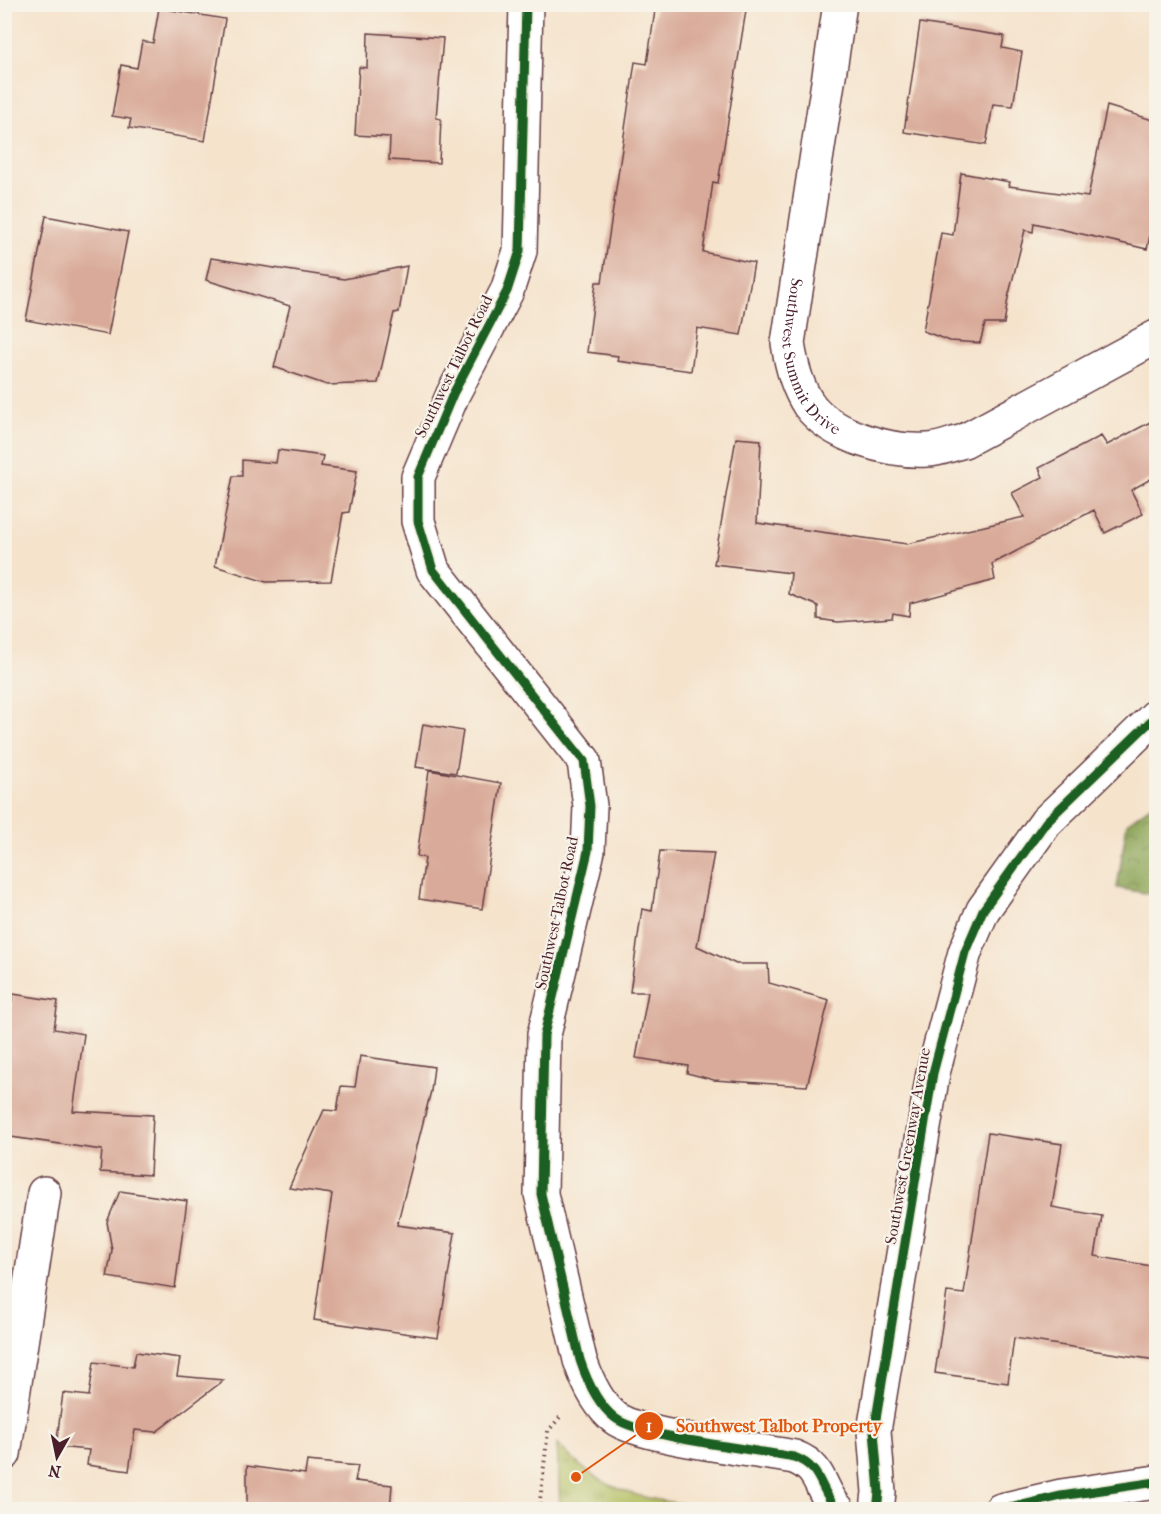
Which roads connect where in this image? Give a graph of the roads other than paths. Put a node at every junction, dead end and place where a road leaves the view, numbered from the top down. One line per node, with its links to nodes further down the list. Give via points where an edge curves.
1 (526, 4): 8 (street, Southwest Talbot Road, via 520,251 507,291 453,394 418,477 418,521 433,570 584,761 590,806 588,850 544,1035 541,1194 580,1360 588,1384 615,1419 659,1434 794,1456 816,1471 829,1501)
2 (840, 4): 3 (street, Southwest Summit Drive, via 788,344 791,365 810,406 839,430 865,442 929,450 964,441)
3 (1156, 337)
4 (1156, 716): 9 (street, Southwest Greenway Avenue, via 1046,822 983,910 965,952 933,1072 874,1431)
5 (44, 1193): 6 (street)
6 (4, 1454)
7 (1156, 1482): 10 (street)
8 (838, 1509)
9 (877, 1509)
10 (1001, 1509)

